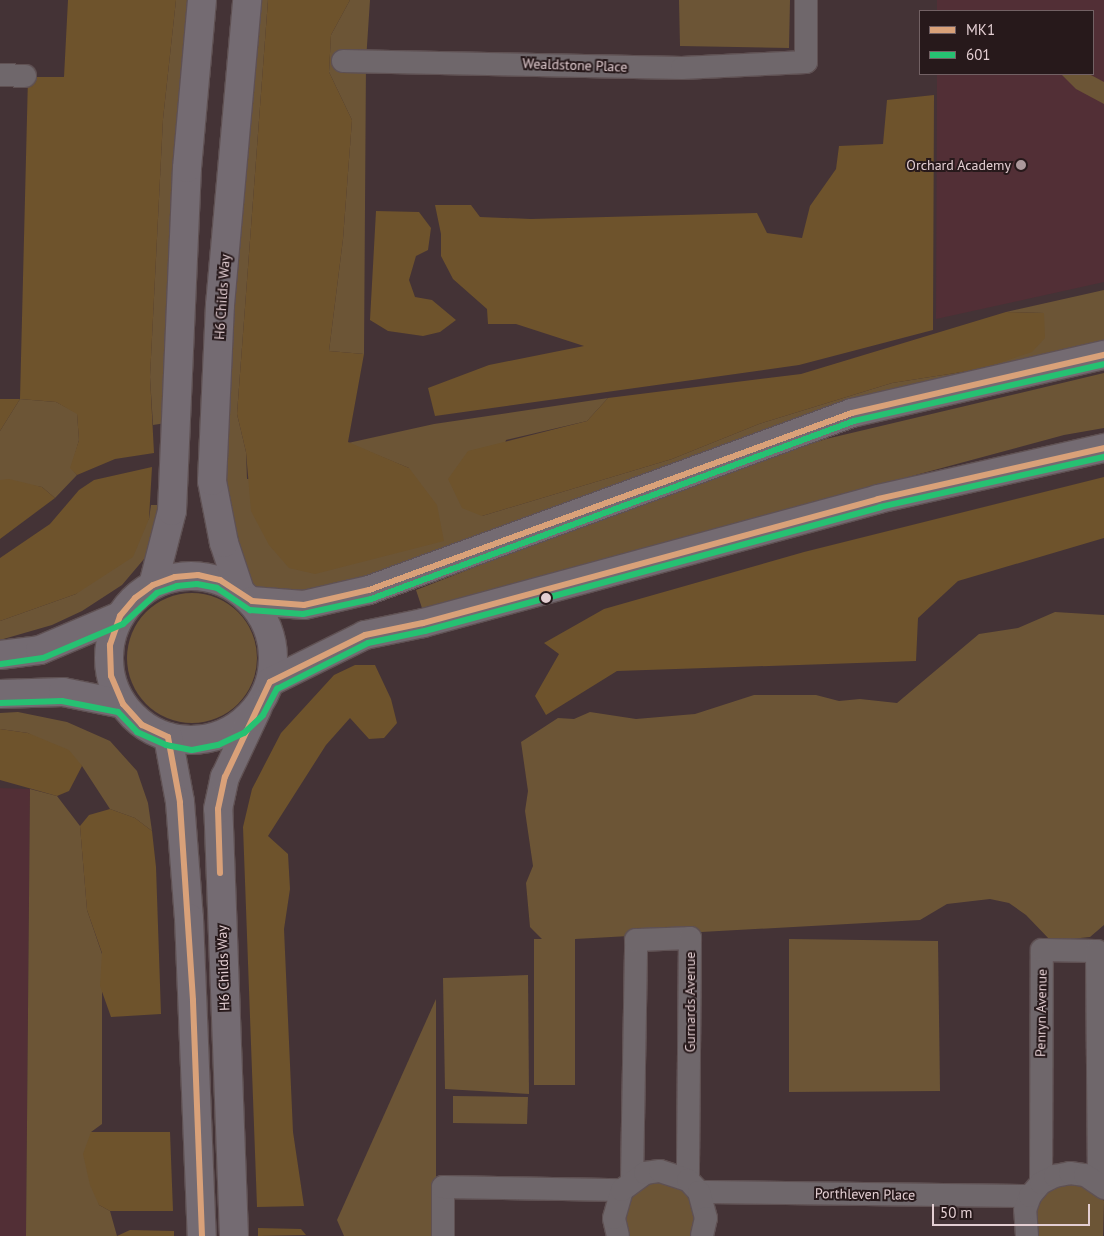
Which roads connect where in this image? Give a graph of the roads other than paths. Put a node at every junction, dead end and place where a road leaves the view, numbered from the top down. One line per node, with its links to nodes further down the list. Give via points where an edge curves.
1 (202, 0): 9 (main road, via 187,168 172,511)
2 (246, 0): 10 (main road, H6 Childs Way, via 220,305 212,481 224,543)
3 (806, 0): 4 (street, Wealdstone Place, via 806,62 682,68)
4 (343, 61)
5 (0, 75): 6 (street)
6 (25, 76)
7 (1104, 355): 10 (main road, via 852,413 369,590 304,605)
8 (1104, 448): 13 (main road, via 878,499 423,623 365,635)
9 (153, 585): 10 (main road, via 175,577 198,575 220,580); 11 (main road, via 135,598)
10 (246, 596): 13 (main road, via 268,626 274,654)
11 (120, 616): 12 (main road, via 40,650); 15 (main road, via 110,645 111,676)
12 (0, 656)
13 (270, 682): 16 (main road)
14 (0, 694): 15 (main road, via 63,692)
15 (122, 704): 17 (main road, via 142,725)
16 (257, 708): 17 (main road, via 239,726 216,737 192,741); 23 (main road, H6 Childs Way, via 225,777 218,809)
17 (168, 738): 22 (main road, via 180,802 189,918)
18 (627, 1185): 20 (street, Porthleven Place, via 660,1171); 20 (street, Gurnards Avenue, via 636,940 690,938); 24 (street, via 443,1187); 25 (street, via 614,1218)
19 (1102, 1185): 21 (street, via 1085,1175 1070,1173 1055,1176); 21 (street, Penryn Avenue, via 1097,951 1042,950)
20 (693, 1186): 21 (street, Porthleven Place); 26 (street, via 706,1218)
21 (1036, 1190): 27 (street, via 1025,1210)
22 (202, 1236)
23 (234, 1236)
24 (443, 1236)
25 (618, 1236)
26 (702, 1236)
27 (1027, 1236)

